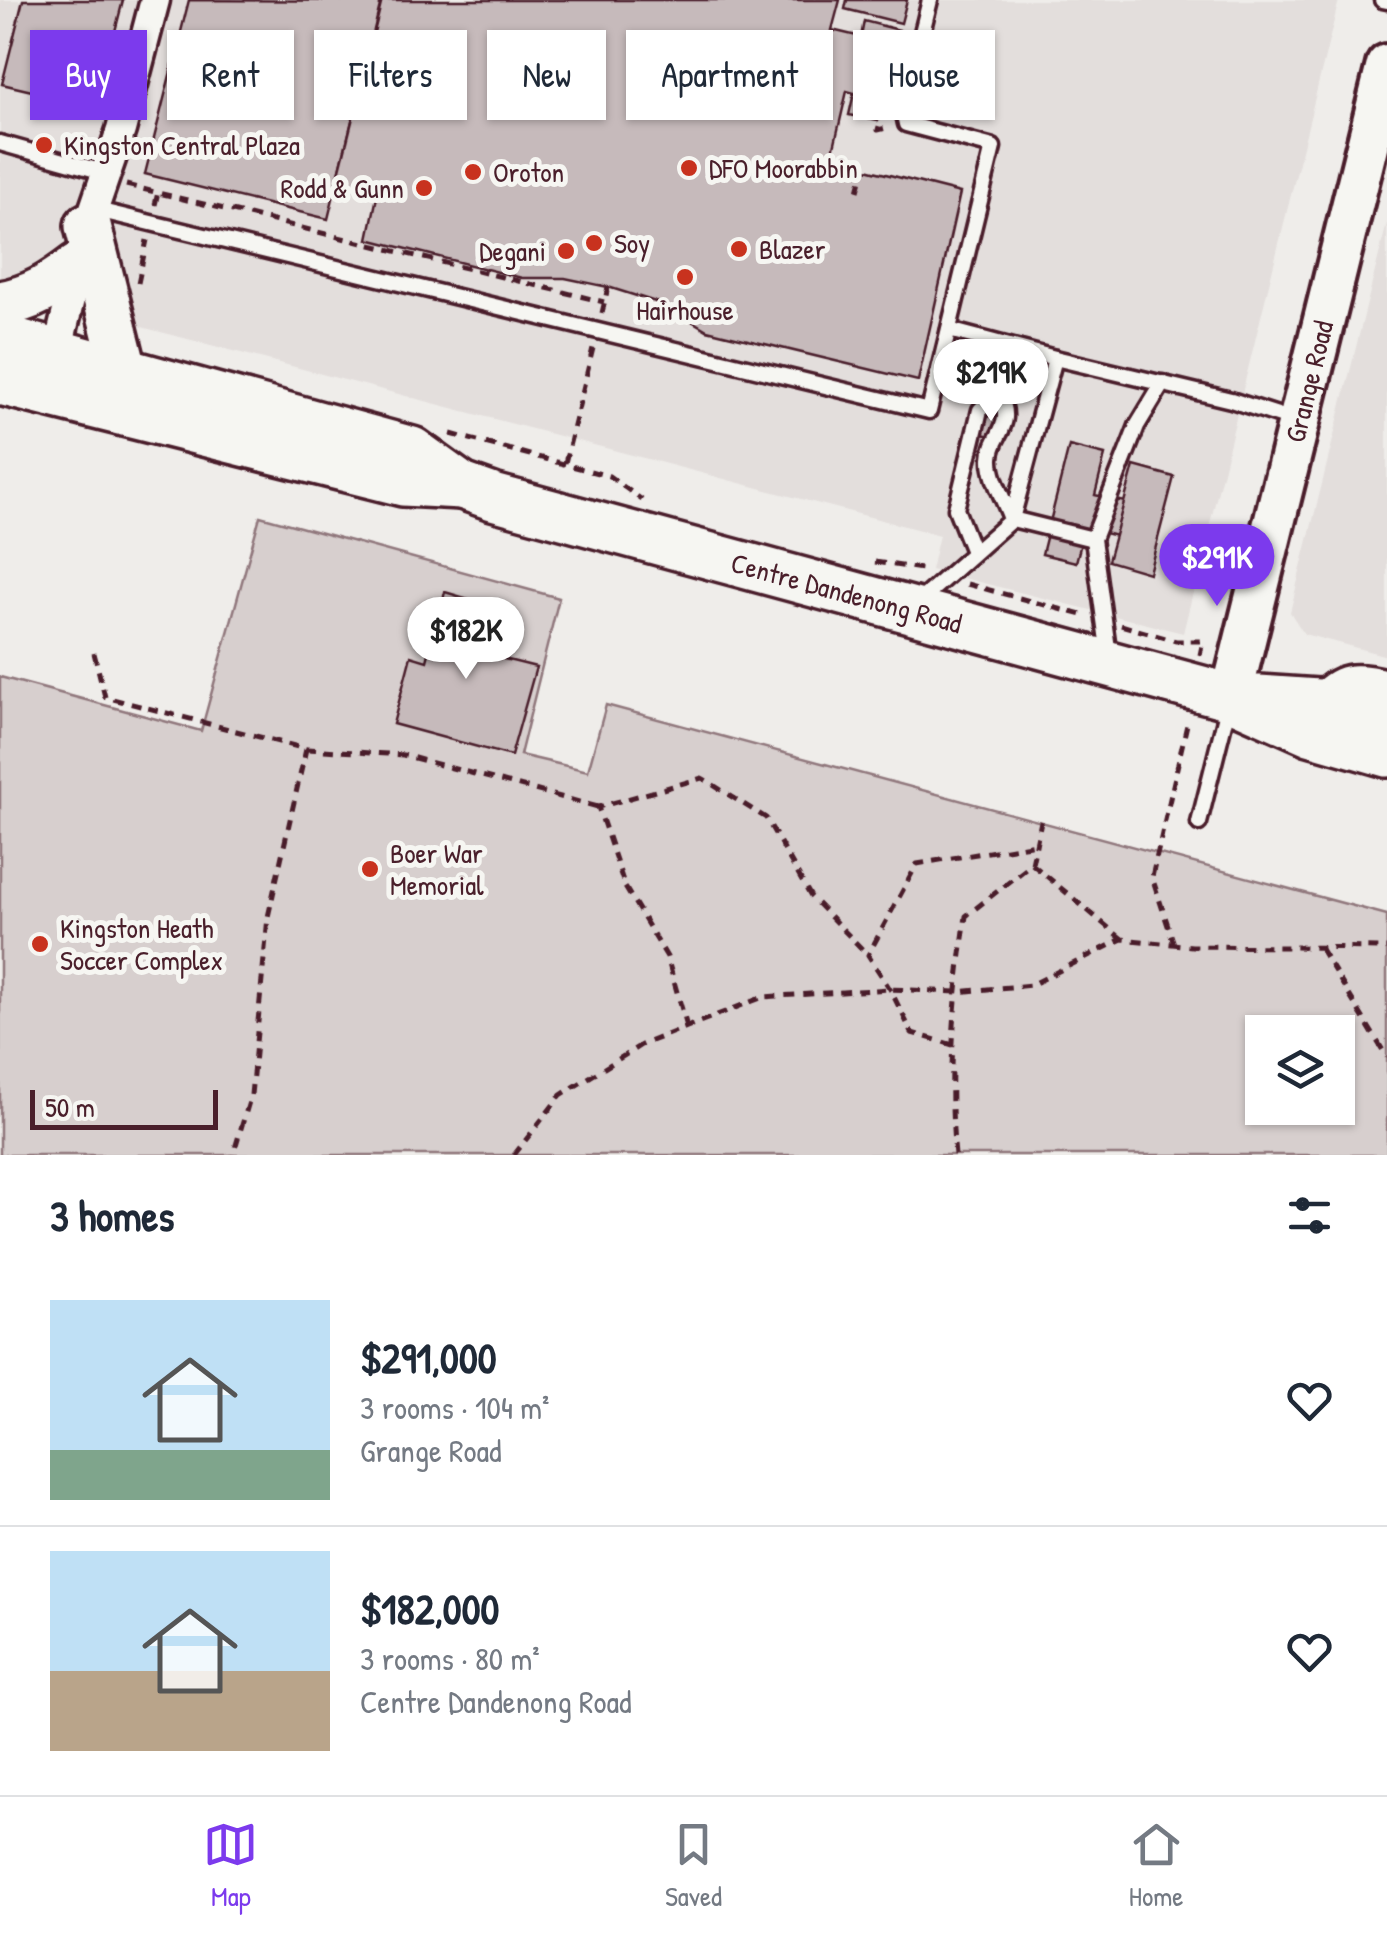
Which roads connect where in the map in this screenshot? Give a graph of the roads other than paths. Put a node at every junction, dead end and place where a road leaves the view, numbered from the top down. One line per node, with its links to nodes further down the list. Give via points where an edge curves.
1 (155, 0): 5 (street)
2 (930, 0): 8 (lane, via 903,110 906,124 994,147)
3 (1387, 65): 17 (main road, Grange Road)
4 (0, 143): 5 (lane)
5 (105, 177): 6 (street)
6 (87, 234): 7 (main road, via 45,291); 8 (lane, via 150,223 929,411); 12 (main road); 13 (street)
7 (0, 304)
8 (949, 330): 10 (lane)
9 (0, 337): 13 (main road, Centre Dandenong Road)
10 (1007, 346): 11 (lane); 16 (lane)
11 (1055, 358): 15 (lane); 19 (lane)
12 (124, 370): 13 (main road, Centre Dandenong Road); 18 (main road, Centre Dandenong Road, via 412,450)
13 (52, 372): 14 (main road, Centre Dandenong Road); 18 (main road, Centre Dandenong Road, via 402,483)
14 (0, 382)
15 (1163, 383): 17 (lane); 20 (lane, via 1137,426)
16 (998, 391): 19 (lane, via 1004,427 991,462); 21 (lane, via 980,410 956,509)
17 (1300, 422): 25 (main road, Grange Road)
18 (462, 486): 22 (main road, Centre Dandenong Road)
19 (1012, 519): 20 (lane); 21 (lane)
20 (1093, 539): 23 (lane)
21 (973, 552): 22 (lane)
22 (908, 611): 23 (main road, Centre Dandenong Road)
23 (1110, 666): 25 (main road, Centre Dandenong Road)
24 (1387, 684): 26 (street, via 1355,678 1328,688)
25 (1212, 692): 26 (main road, Centre Dandenong Road); 28 (main road, Centre Dandenong Road); 29 (lane)
26 (1318, 702): 27 (main road, Centre Dandenong Road)
27 (1387, 717)
28 (1387, 754)
29 (1198, 823)

